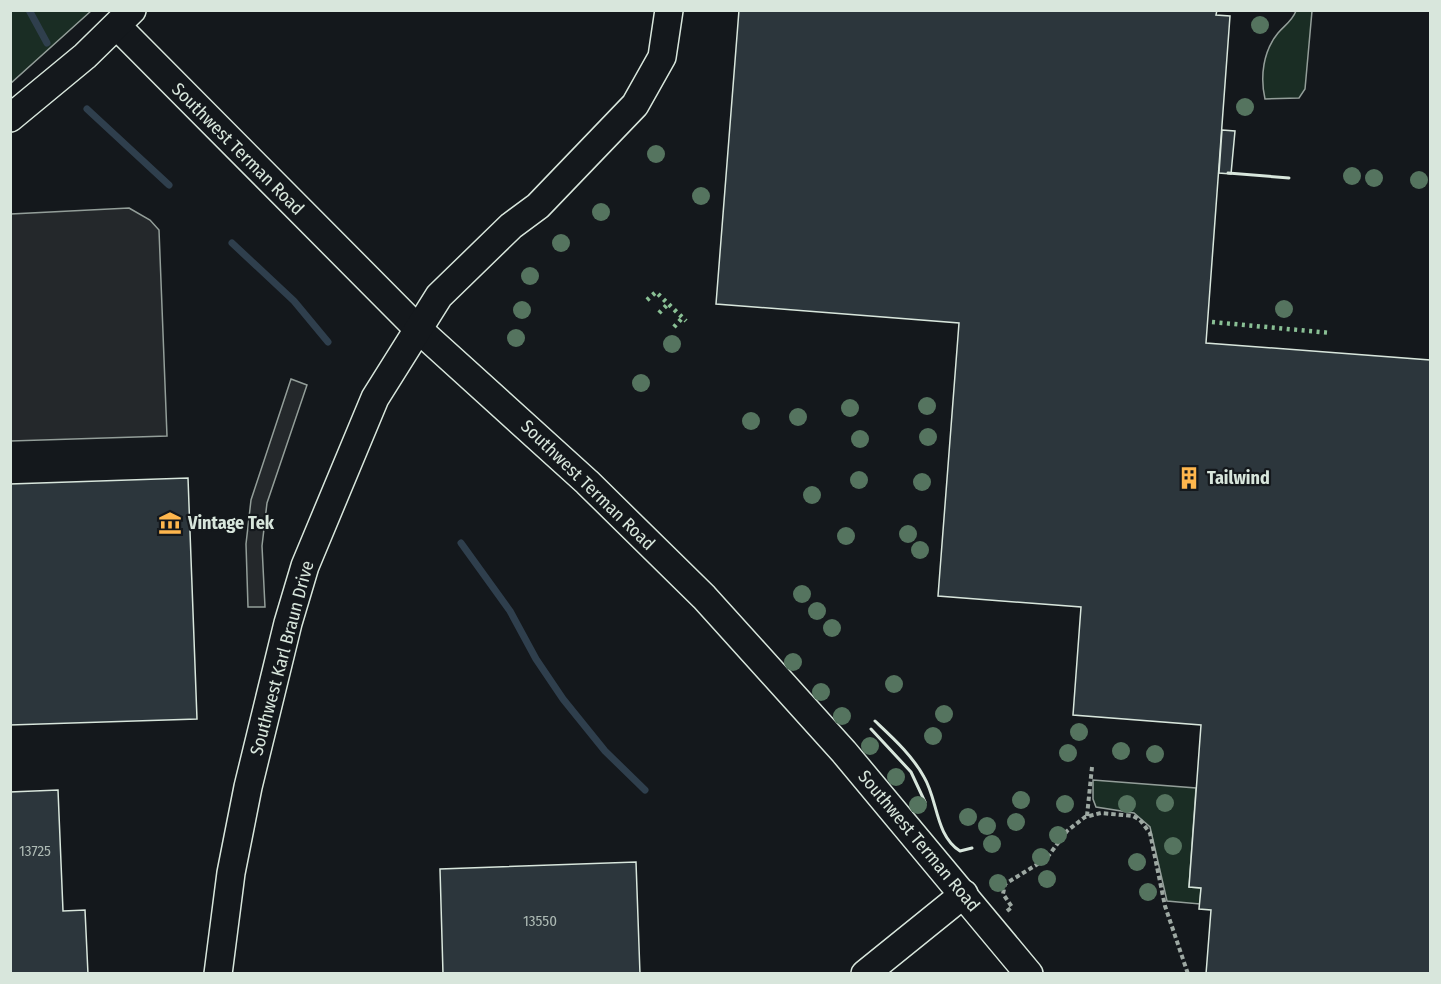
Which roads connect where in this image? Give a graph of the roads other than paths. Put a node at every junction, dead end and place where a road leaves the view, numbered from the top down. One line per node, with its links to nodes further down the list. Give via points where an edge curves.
1 (669, 10): 4 (street, Southwest Karl Braun Drive, via 662,57 635,105 538,206 475,259 439,296)
2 (125, 15): 3 (street); 4 (street, Southwest Terman Road)
3 (10, 118)
4 (417, 328): 5 (street, Southwest Terman Road, via 587,482 704,597 844,752); 6 (street, Southwest Karl Braun Drive, via 375,398 305,566 270,688 248,788 231,873)
5 (964, 894): 7 (street); 8 (street, Southwest Terman Road)
6 (218, 974)
7 (865, 974)
8 (1029, 974)

